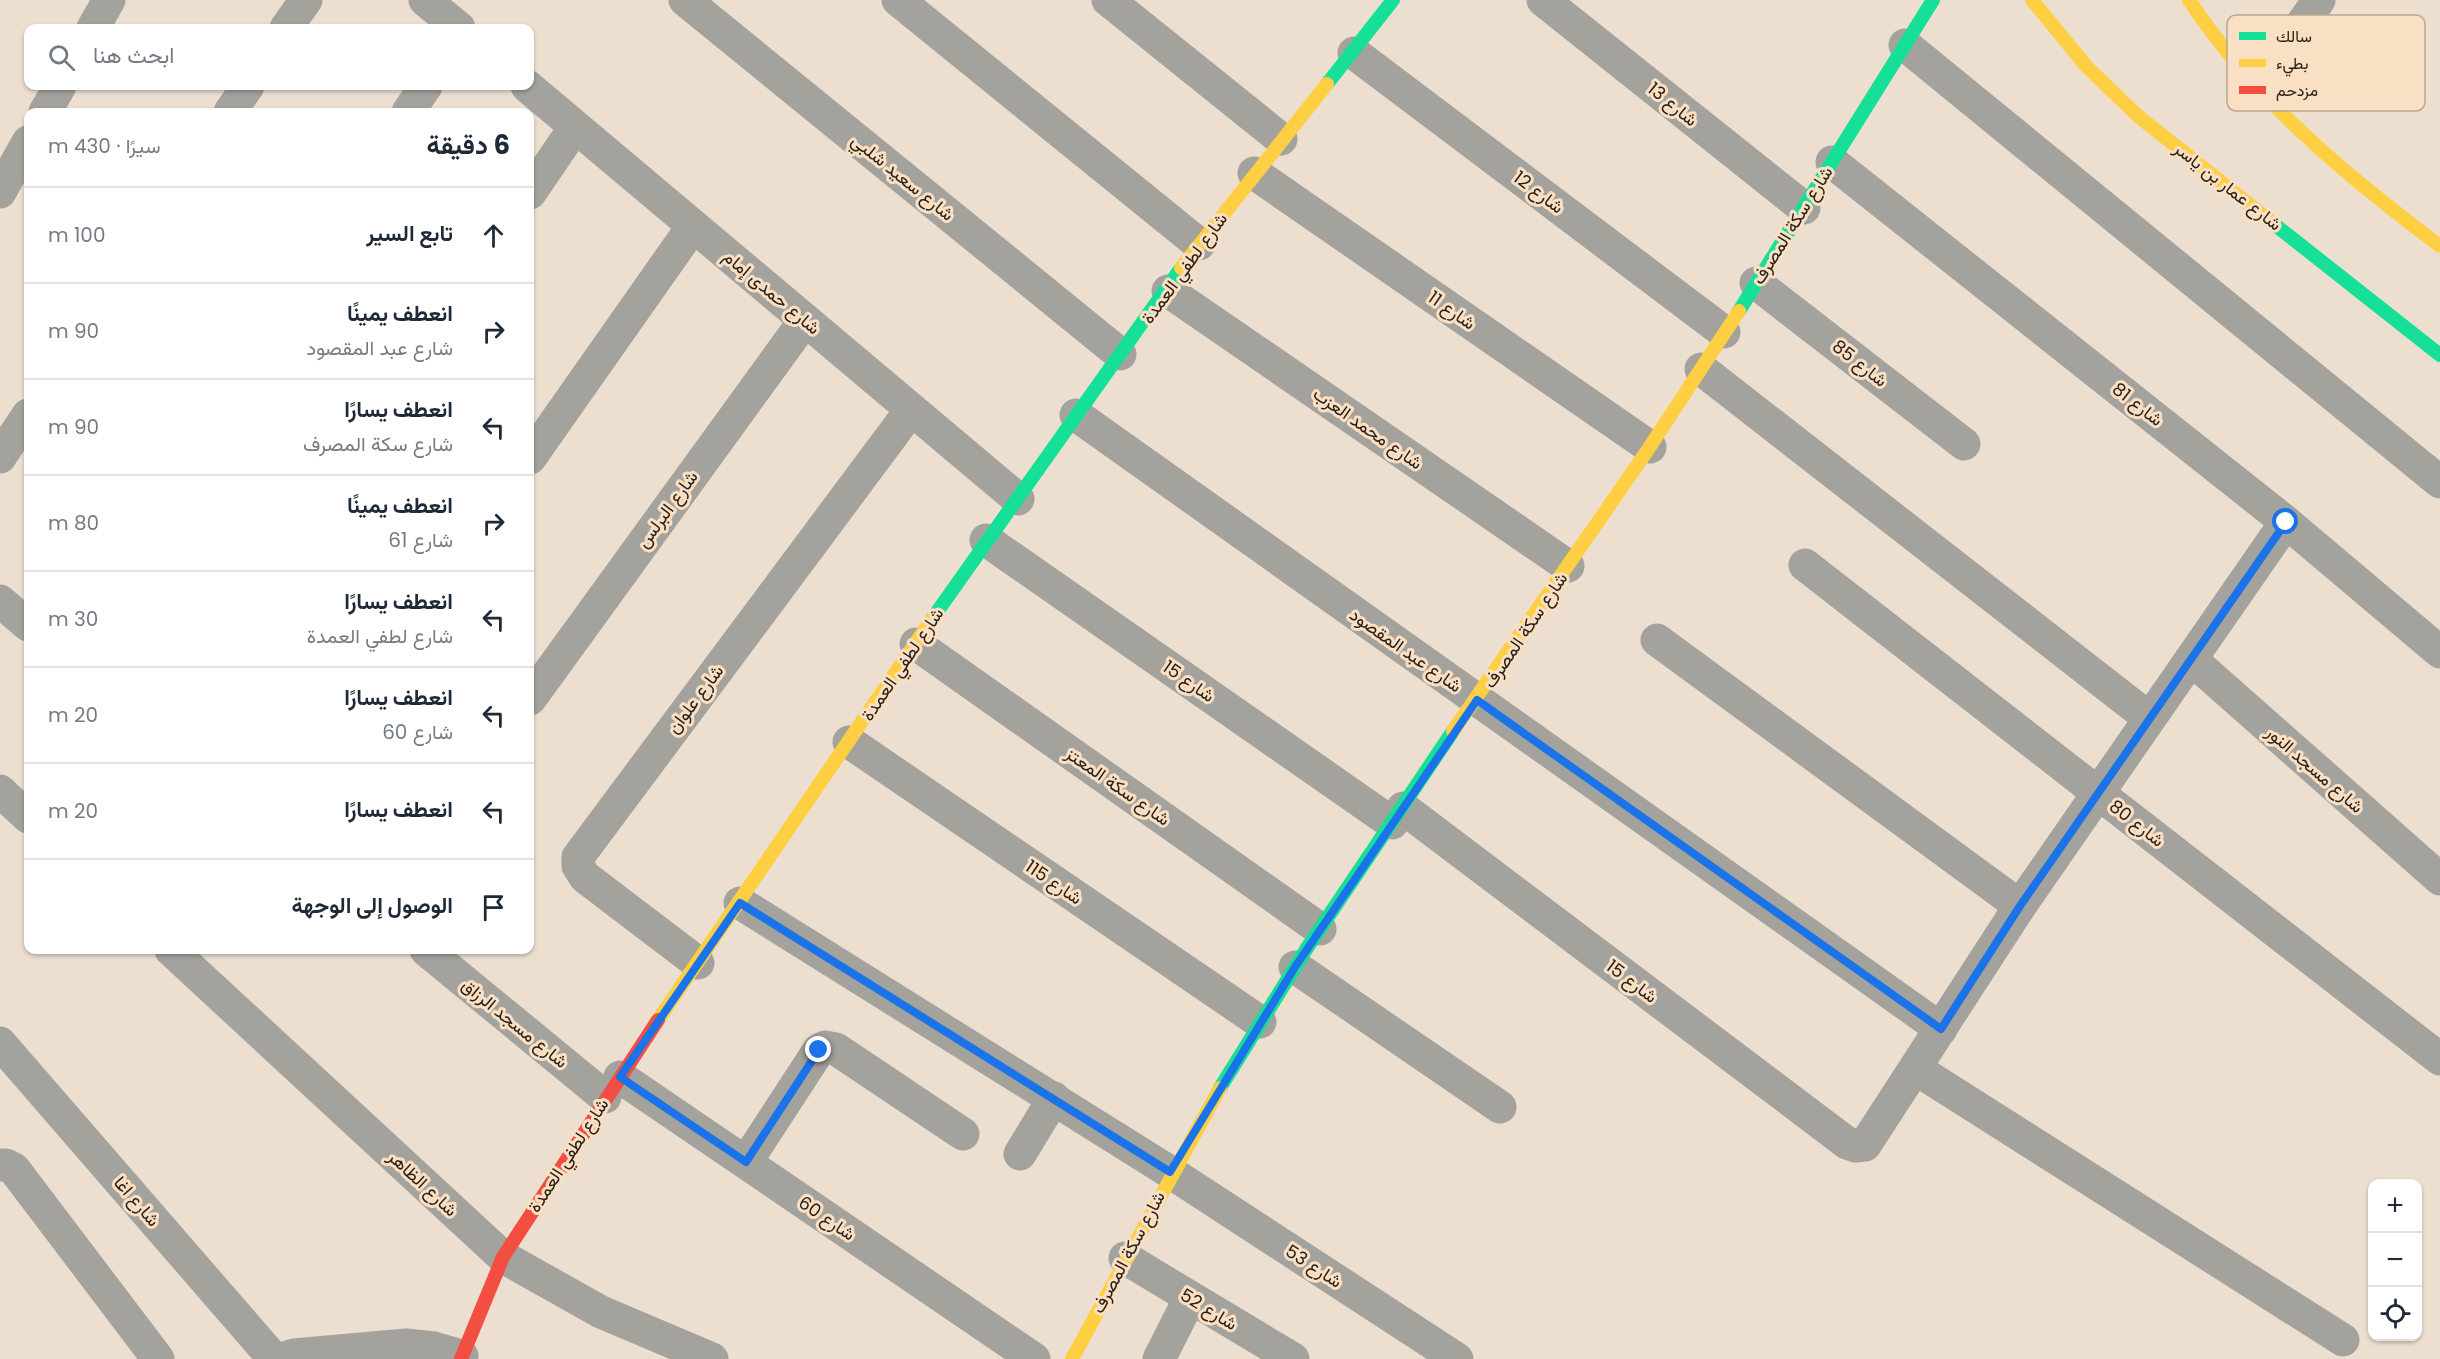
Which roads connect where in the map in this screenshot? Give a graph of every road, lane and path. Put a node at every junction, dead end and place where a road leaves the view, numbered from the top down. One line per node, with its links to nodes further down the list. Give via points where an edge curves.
1 (109, 0): 14 (street)
2 (306, 0): 15 (street)
3 (425, 0): 16 (street)
4 (685, 0): 43 (street, شارع سعيد شلبي)
5 (898, 0): 37 (street)
6 (1108, 0): 29 (street)
7 (1393, 0): 18 (street, شارع لطفي العمدة)
8 (1543, 0): 35 (street, شارع 13)
9 (1933, 0): 17 (street, شارع سكة المصرف)
10 (2032, 0): 44 (street, شارع عمار بن ياسر, via 2087,67 2139,116)
11 (2189, 0): 19 (street)
12 (2319, 0): 13 (street)
13 (2308, 15)
14 (95, 24)
15 (289, 24)
16 (454, 24)
17 (1905, 45): 31 (street, شارع سكة المصرف); 53 (street)
18 (1354, 53): 29 (street, شارع لطفي العمدة); 42 (street, شارع 12)
19 (2227, 55)
20 (58, 90): 24 (street)
21 (245, 90): 25 (street)
22 (423, 90): 26 (street)
23 (532, 90): 28 (street, شارع حمدى إمام)
24 (47, 108)
25 (233, 108)
26 (411, 108)
27 (2278, 111): 38 (street, via 2321,153)
28 (576, 127): 33 (street); 36 (street, شارع حمدى إمام)
29 (1281, 139): 32 (street, شارع لطفي العمدة)
30 (24, 149): 34 (street)
31 (1832, 162): 35 (street, شارع سكة المصرف); 55 (street, شارع 81)
32 (1254, 173): 37 (street, شارع لطفي العمدة); 50 (street, شارع 11)
33 (534, 187)
34 (0, 192)
35 (1804, 208): 39 (street, شارع سكة المصرف)
36 (693, 226): 41 (street, شارع حمدى إمام); 51 (street)
37 (1199, 244): 40 (street, شارع لطفي العمدة)
38 (2440, 246)
39 (1756, 283): 42 (street, شارع سكة المصرف); 49 (street, شارع 85)
40 (1168, 291): 43 (street, شارع لطفي العمدة); 58 (street, شارع محمد العزب)
41 (805, 320): 46 (street, شارع حمدى إمام); 65 (street, شارع البرلس)
42 (1724, 332): 45 (street, شارع سكة المصرف)
43 (1120, 354): 47 (street, شارع لطفي العمدة)
44 (2440, 355)
45 (1701, 369): 50 (street, شارع سكة المصرف); 67 (street)
46 (911, 410): 54 (street, شارع حمدى إمام); 79 (street, شارع علوان, via 578,857 585,877)
47 (1076, 415): 54 (street, شارع لطفي العمدة); 66 (street, شارع عبد المقصود)
48 (24, 421): 52 (street)
49 (1964, 444)
50 (1650, 447): 58 (street, شارع سكة المصرف)
51 (534, 452)
52 (0, 457)
53 (2440, 482)
54 (1018, 500): 56 (street, شارع لطفي العمدة)
55 (2286, 522): 63 (street, شارع 81); 64 (street)
56 (986, 540): 62 (street, شارع لطفي العمدة); 72 (street, شارع 15)
57 (1805, 565): 70 (street, شارع 80)
58 (1568, 566): 66 (street, شارع سكة المصرف)
59 (0, 601): 60 (street)
60 (24, 622)
61 (1657, 640): 75 (street)
62 (916, 644): 68 (street, شارع لطفي العمدة); 76 (street, شارع سكة المعتز)
63 (2440, 652)
64 (2191, 659): 67 (street); 73 (street, شارع مسجد النور)
65 (534, 693)
66 (1477, 700): 72 (street, شارع سكة المصرف); 82 (street, شارع عبد المقصود)
67 (2150, 718): 70 (street)
68 (849, 742): 74 (street, شارع لطفي العمدة); 81 (street, شارع 115)
69 (0, 791): 71 (street)
70 (2098, 793): 75 (street); 84 (street, شارع 80)
71 (24, 813)
72 (1397, 815): 76 (street, شارع سكة المصرف); 85 (street, شارع 15, via 1848,1143 1865,1145)
73 (2440, 879)
74 (740, 903): 79 (street, شارع لطفي العمدة); 87 (street, شارع 53)
75 (2020, 906): 82 (street)
76 (1320, 929): 80 (street, شارع سكة المصرف)
77 (175, 954): 94 (street, شارع الظاهر)
78 (431, 954): 86 (street, شارع مسجد الرزاق)
79 (698, 963): 86 (street, شارع لطفي العمدة)
80 (1295, 967): 81 (street, شارع سكة المصرف); 88 (street)
81 (1260, 1022): 93 (street, شارع سكة المصرف)
82 (1941, 1029): 85 (street)
83 (0, 1042): 101 (street, شارع اغا)
84 (2440, 1059)
85 (1916, 1069): 97 (street)
86 (612, 1087): 91 (street, شارع 60); 94 (street, شارع لطفي العمدة)
87 (1054, 1098): 90 (street); 93 (street, شارع 53)
88 (1500, 1107)
89 (963, 1134): 91 (street, via 836,1049 825,1047 819,1050)
90 (1020, 1154)
91 (746, 1162): 104 (street, شارع 60)
92 (0, 1165): 100 (street, via 14,1169)
93 (1170, 1172): 95 (street, شارع سكة المصرف); 108 (street, شارع 53)
94 (503, 1257): 99 (street, شارع لطفي العمدة); 103 (street, شارع الظاهر, via 601,1312)
95 (1125, 1258): 96 (street, شارع 52); 105 (street, شارع سكة المصرف)
96 (1190, 1298): 98 (street, شارع 52); 106 (street)
97 (2343, 1340)
98 (1251, 1348): 107 (street, شارع 52)
99 (461, 1358): 102 (street, via 434,1348 406,1345)
100 (158, 1359)
101 (274, 1359)
102 (280, 1359)
103 (712, 1359)
104 (1034, 1359)
105 (1072, 1359)
106 (1159, 1359)
107 (1293, 1359)
108 (1457, 1359)

